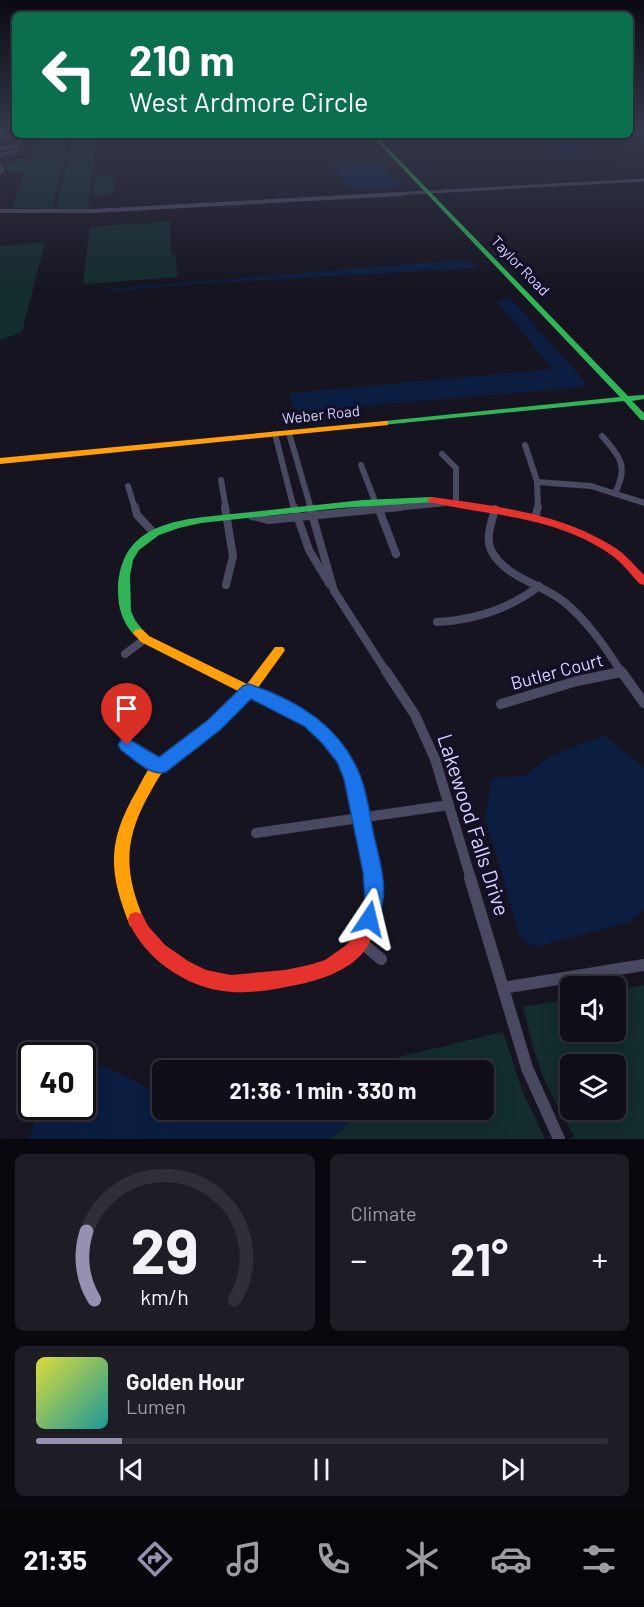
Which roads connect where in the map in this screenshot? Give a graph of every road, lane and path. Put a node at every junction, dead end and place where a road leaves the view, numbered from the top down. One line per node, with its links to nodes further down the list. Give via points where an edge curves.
1 (419, 183): 3 (street, Taylor Road)
2 (592, 183): 3 (street)
3 (429, 193): 4 (street, via 92,211); 6 (street, Taylor Road)
4 (0, 211)
5 (644, 397): 6 (street, Weber Road)
6 (626, 399): 7 (street, Taylor Road); 8 (street, Weber Road)
7 (644, 418)
8 (289, 433): 9 (street, Weber Road); 23 (street, Lakewood Falls Drive)
9 (275, 435): 13 (street, Weber Road); 24 (street)
10 (602, 436): 18 (street, via 624,467 624,477)
11 (525, 445): 16 (street)
12 (442, 454): 19 (street, via 456,468)
13 (0, 461)
14 (361, 465): 21 (street)
15 (221, 480): 25 (street)
16 (537, 482): 18 (street, via 591,486); 26 (street, via 540,502)
17 (128, 486): 27 (street, via 136,515)
18 (615, 493): 20 (street)
19 (455, 502): 21 (street, via 417,500); 22 (street)
20 (644, 503)
21 (377, 505): 23 (street); 28 (street)
22 (495, 509): 26 (street); 31 (street, via 489,536 493,554)
23 (310, 512): 24 (street); 32 (street, Lakewood Falls Drive)
24 (295, 514): 25 (street); 32 (street, via 310,554)
25 (227, 518): 27 (street, via 185,523); 30 (street, via 233,556)
26 (535, 518): 29 (street, via 598,542)
27 (154, 533): 34 (street, via 129,554 124,570 125,615)
28 (396, 554)
29 (644, 581)
30 (226, 585)
31 (540, 586): 33 (street, via 497,610 459,621); 37 (street, via 574,611)
32 (334, 591): 43 (street, Lakewood Falls Drive, via 415,716 435,759)
33 (437, 622)
34 (145, 639): 36 (street); 38 (street)
35 (279, 650): 38 (street)
36 (124, 654)
37 (621, 672): 39 (street); 40 (street, Butler Court)
38 (249, 691): 42 (street, via 214,725); 44 (street, via 310,721 328,737 353,779)
39 (644, 703)
40 (501, 704)
41 (127, 745): 42 (street)
42 (159, 766): 46 (street, via 130,813 121,838 121,867 125,897 139,927 160,952 189,971 219,982 248,983 318,972)
43 (449, 805): 44 (street); 49 (street, Lakewood Falls Drive)
44 (361, 817): 45 (street); 46 (street, via 375,899)
45 (256, 833)
46 (362, 942): 47 (street)
47 (381, 959)
48 (644, 964): 49 (street)
49 (503, 988): 50 (street, Lakewood Falls Drive, via 527,1068)
50 (559, 1139)

